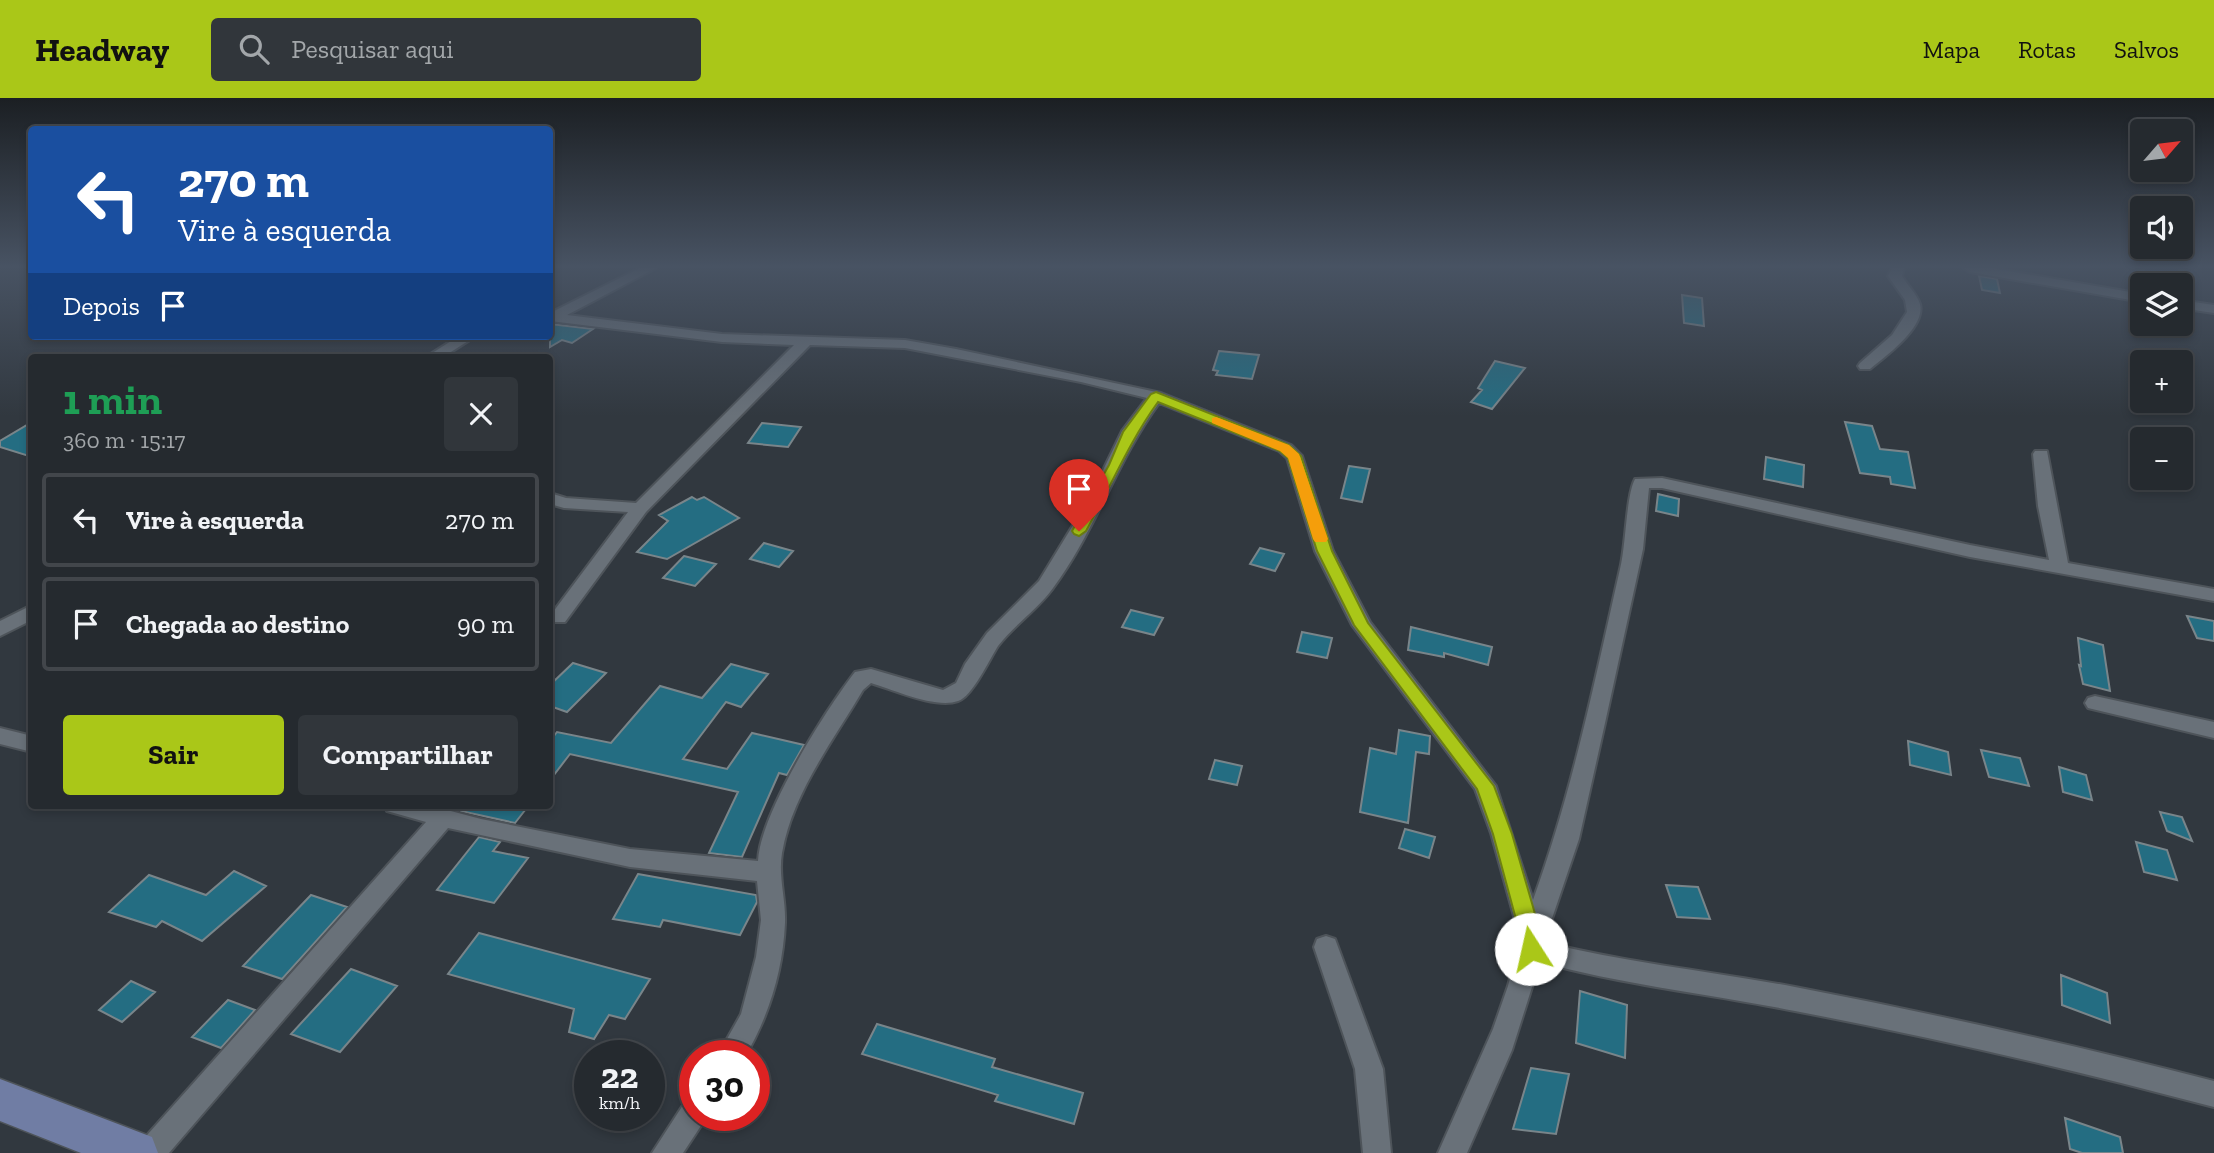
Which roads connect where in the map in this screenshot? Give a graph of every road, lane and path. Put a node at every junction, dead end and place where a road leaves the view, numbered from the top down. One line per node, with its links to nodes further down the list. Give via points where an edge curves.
1 (553, 317): 4 (street, via 722,338)
2 (1913, 317): 6 (street)
3 (463, 340): 5 (street)
4 (805, 342): 7 (street, via 905,344); 10 (street)
5 (438, 354)
6 (1865, 366)
7 (1156, 396): 22 (street, via 1130,432 1098,499 1046,585 993,638 964,687 943,697 862,677 788,802 778,823); 23 (street, via 1285,448 1294,456 1324,551 1362,625 1485,786)
8 (2041, 454): 11 (street)
9 (553, 499): 10 (street)
10 (640, 508): 14 (street)
11 (2060, 568): 12 (street); 23 (street, via 1662,483 1641,483 1634,549 1592,736 1567,839)
12 (2214, 595)
13 (28, 613): 15 (street)
14 (558, 618)
15 (0, 629)
16 (2095, 703): 17 (street)
17 (2214, 730)
18 (0, 736): 19 (street)
19 (28, 743)
20 (410, 809): 21 (street)
21 (443, 818): 22 (street, via 630,858); 30 (street)
22 (769, 872): 25 (street, via 773,920 769,957 753,1018)
23 (1531, 944): 26 (street, via 1576,962 1950,1030); 33 (street, via 1491,1072)
24 (1326, 947): 32 (street, via 1369,1069)
25 (740, 1040)
26 (2214, 1094)
27 (0, 1100): 29 (main road)
28 (682, 1131): 31 (street)
29 (136, 1153)
30 (150, 1153)
31 (666, 1153)
32 (1377, 1153)
33 (1452, 1153)

